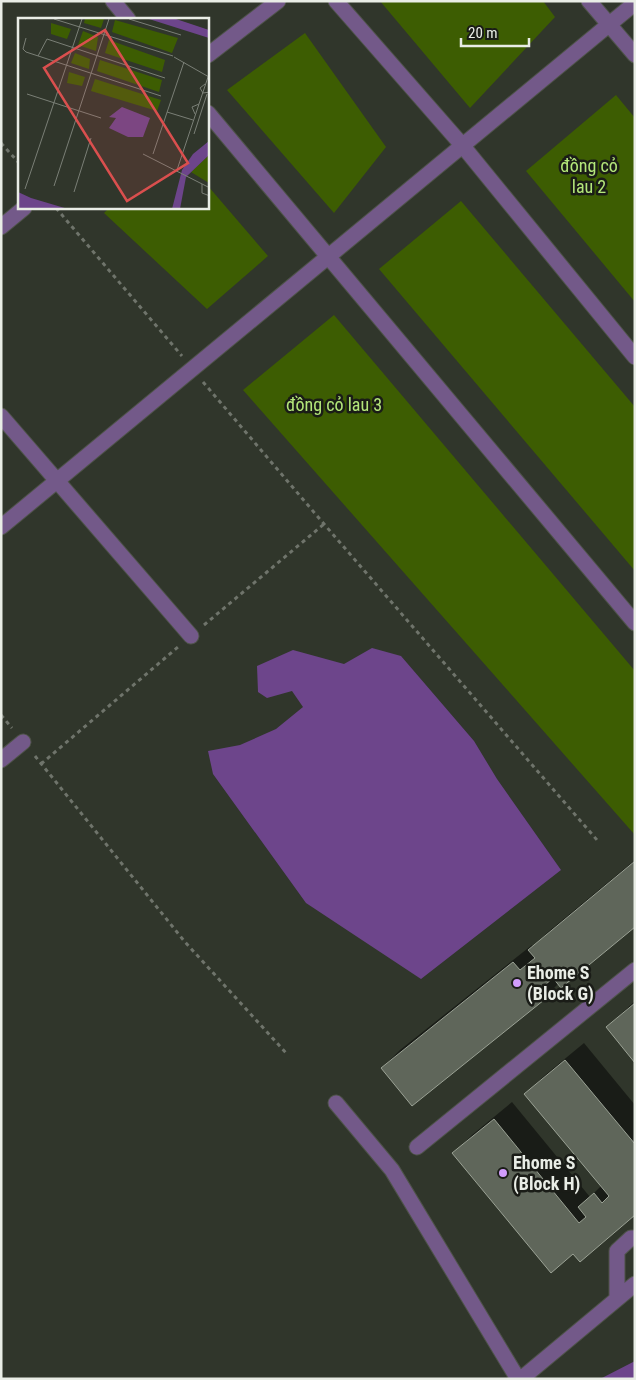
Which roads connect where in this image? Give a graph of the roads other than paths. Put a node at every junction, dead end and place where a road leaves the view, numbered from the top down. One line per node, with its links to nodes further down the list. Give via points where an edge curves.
1 (113, 1): 6 (street)
2 (278, 1): 8 (street)
3 (336, 1): 11 (street)
4 (588, 1): 7 (street)
5 (635, 2): 7 (street)
6 (127, 18)
7 (609, 24): 9 (street); 11 (street)
8 (209, 54)
9 (635, 55)
10 (209, 114): 14 (street)
11 (462, 145): 14 (street); 15 (street)
12 (23, 209): 13 (street)
13 (1, 227)
14 (328, 256): 17 (street); 19 (street)
15 (635, 357)
16 (1, 416): 17 (street)
17 (57, 481): 18 (street); 20 (street)
18 (1, 527)
19 (635, 623)
20 (192, 636)
21 (23, 742): 22 (street)
22 (1, 760)
23 (635, 970): 25 (street)
24 (336, 1103): 29 (street, via 392,1170)
25 (417, 1147)
26 (635, 1238): 28 (street, via 617,1251)
27 (635, 1284): 28 (street)
28 (617, 1299): 29 (street)
29 (519, 1379)

